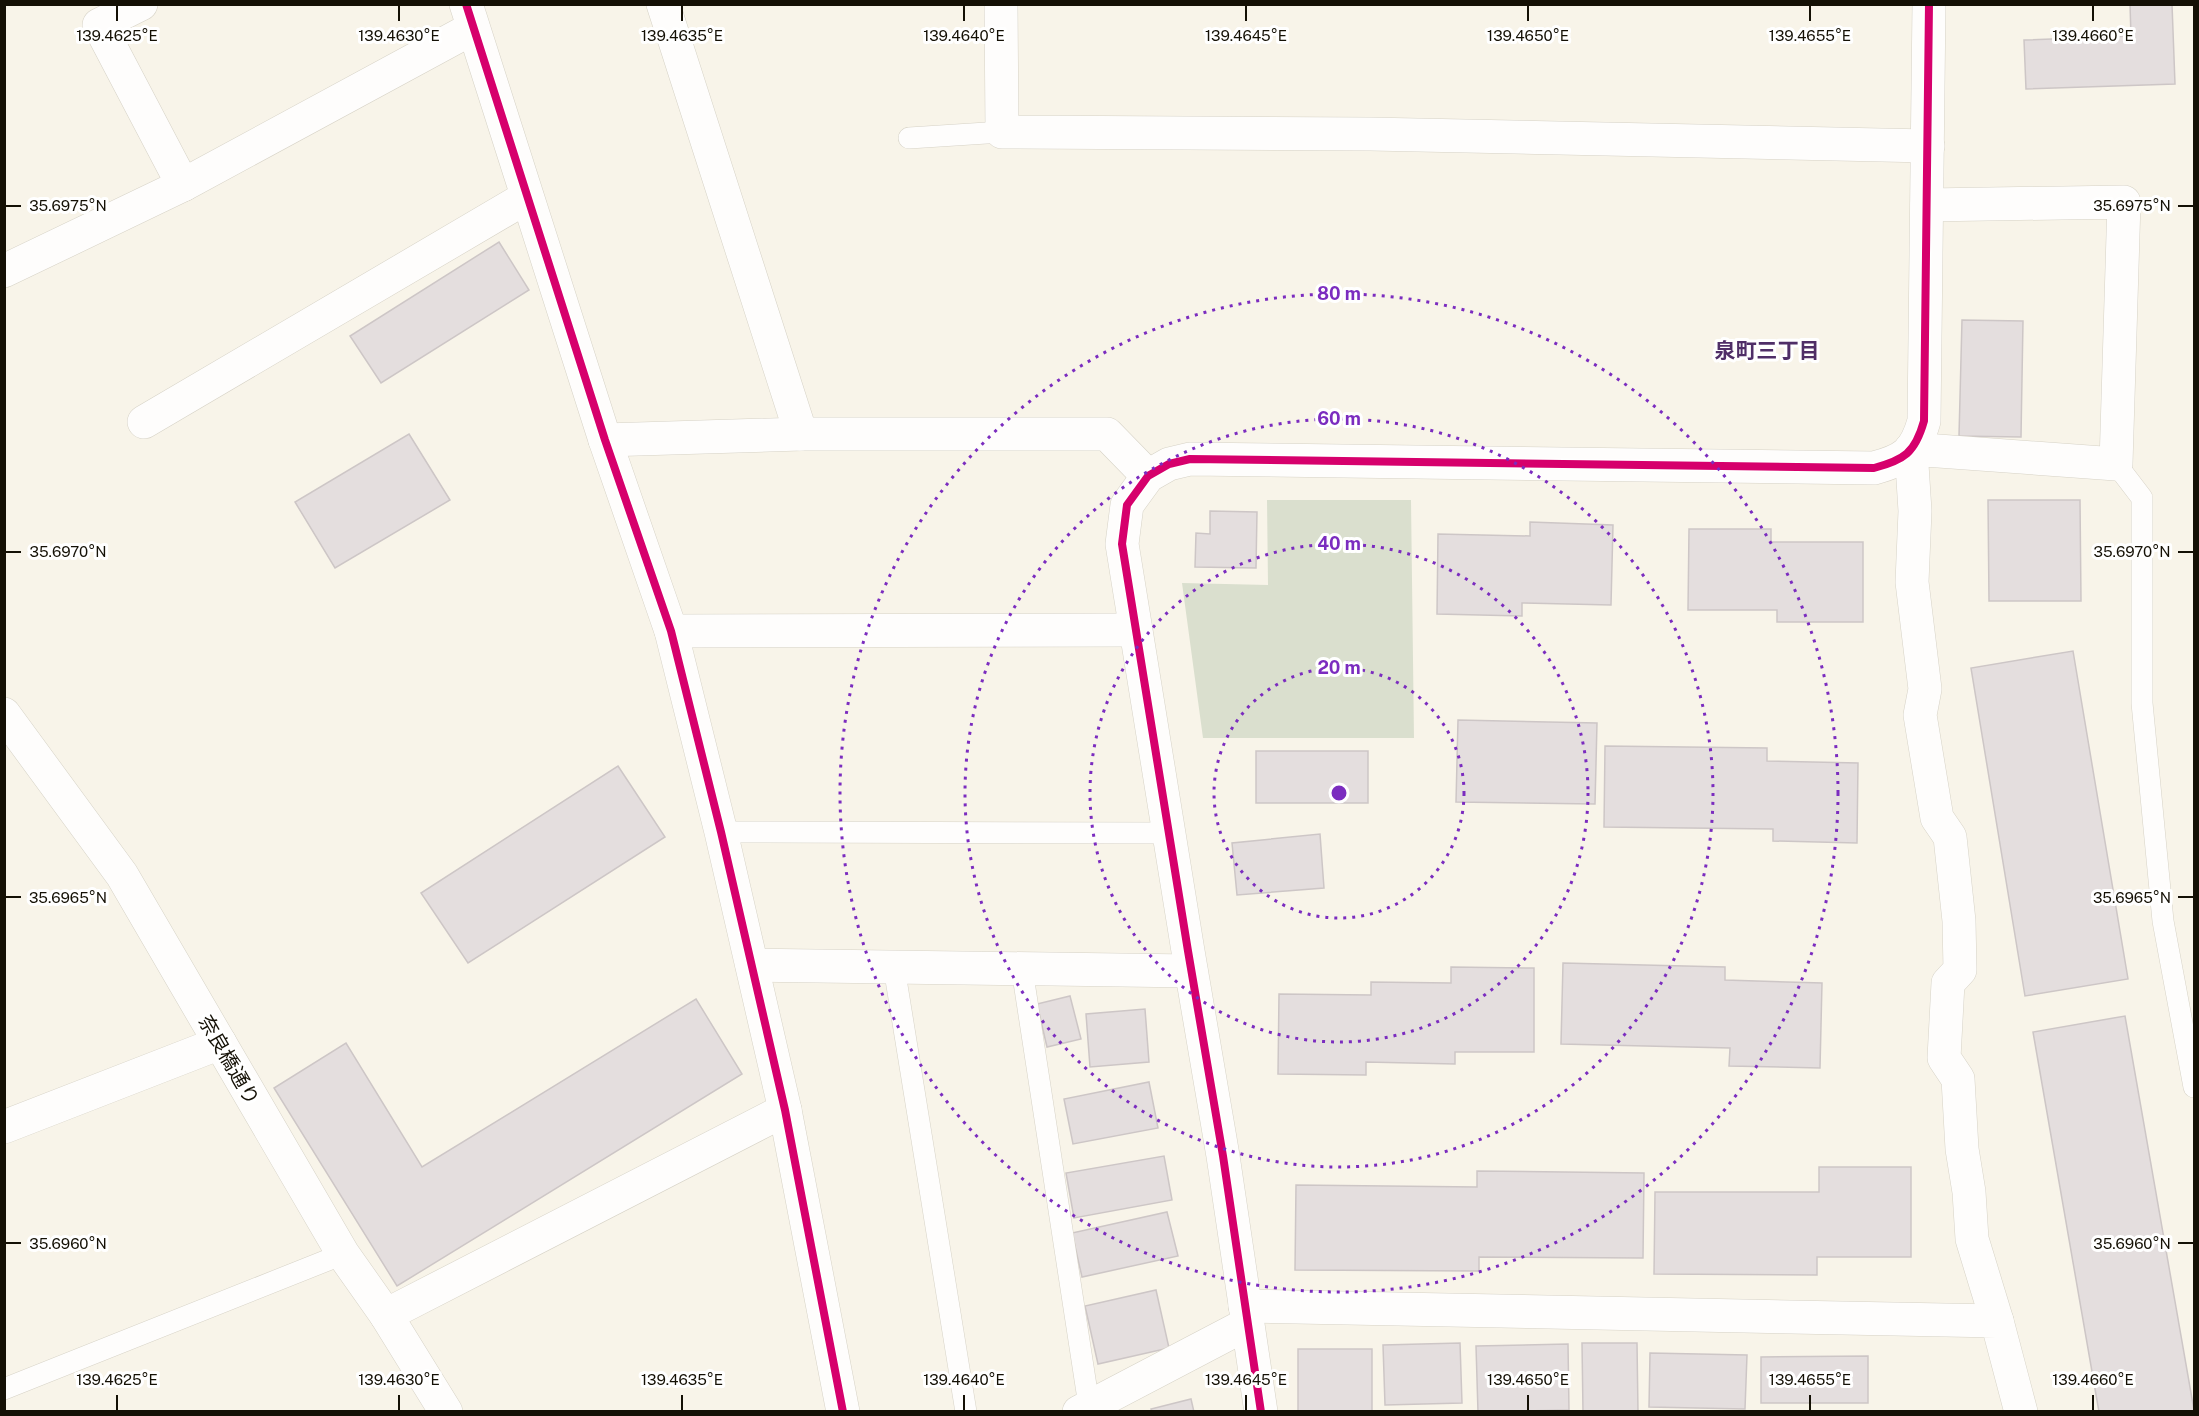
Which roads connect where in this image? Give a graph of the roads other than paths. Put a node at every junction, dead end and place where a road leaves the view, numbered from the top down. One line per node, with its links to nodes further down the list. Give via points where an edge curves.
1 (663, 4): 14 (street)
2 (1001, 4): 6 (street)
3 (1929, 4): 8 (street)
4 (128, 7): 9 (street, via 99,25)
5 (470, 16): 9 (street); 10 (street)
6 (1002, 132): 7 (lane); 8 (street, via 1382,134)
7 (909, 138)
8 (1928, 146): 11 (street)
9 (183, 185): 12 (street)
10 (527, 196): 13 (street); 15 (street)
11 (1927, 205): 16 (street, via 1924,422); 17 (street, via 2124,202)
12 (4, 271)
13 (144, 422)
14 (801, 434): 15 (street); 18 (street, via 1107,434)
15 (605, 440): 20 (street)
16 (1911, 449): 17 (street); 18 (street, via 1896,462 1874,468 1190,459 1169,464); 35 (street, via 1915,511 1912,582 1925,688 1920,715 1937,818 1950,837 1959,921 1960,970 1948,983 1944,1058 1958,1079 1972,1239)
17 (2116, 464): 29 (lane, via 2142,498 2142,703 2163,921)
18 (1148, 476): 19 (street, via 1127,505 1122,544)
19 (1135, 630): 20 (street); 23 (street)
20 (671, 631): 22 (street)
21 (4, 714): 28 (street, 奈良橋通り, via 122,875)
22 (721, 832): 23 (lane); 24 (street)
23 (1169, 833): 27 (street)
24 (752, 965): 25 (street); 30 (street)
25 (894, 967): 26 (street); 40 (lane)
26 (1022, 969): 27 (street); 37 (lane)
27 (1191, 971): 34 (street)
28 (220, 1043): 31 (street); 32 (street, 奈良橋通り)
29 (2194, 1087)
30 (785, 1110): 33 (street); 39 (street)
31 (4, 1127)
32 (343, 1254): 33 (street, 奈良橋通り); 36 (lane)
33 (386, 1315): 38 (street, 奈良橋通り)
34 (1246, 1315): 35 (street); 37 (street); 41 (street)
35 (1997, 1321): 42 (street)
36 (4, 1389)
37 (1086, 1410)
38 (446, 1412)
39 (843, 1412)
40 (966, 1412)
41 (1261, 1412)
42 (2021, 1412)

